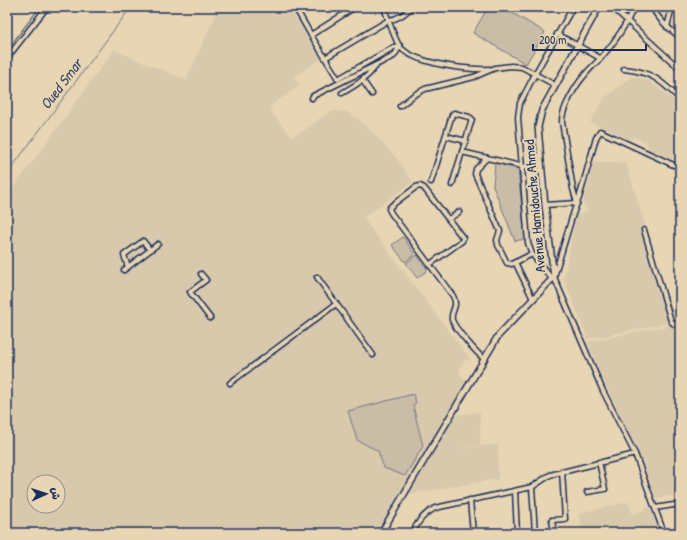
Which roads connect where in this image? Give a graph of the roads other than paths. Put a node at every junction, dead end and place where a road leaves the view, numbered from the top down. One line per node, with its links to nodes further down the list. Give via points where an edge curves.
1 (47, 7): 20 (street)
2 (295, 7): 16 (street)
3 (355, 7): 16 (street)
4 (384, 7): 12 (street)
5 (412, 7): 12 (street, via 394,20)
6 (573, 7): 15 (street)
7 (599, 7): 18 (main road, Avenue Hamidouche Ahmed)
8 (612, 7): 13 (street)
9 (634, 7): 13 (street)
10 (652, 7): 14 (street)
11 (672, 7): 14 (street)
12 (389, 20): 19 (street); 21 (street)
13 (628, 22): 22 (street); 26 (street)
14 (667, 27): 17 (street)
15 (557, 34): 18 (street); 27 (street)
16 (310, 35): 21 (street)
17 (680, 37)
18 (577, 45): 22 (street); 29 (main road, Avenue Hamidouche Ahmed)
19 (400, 46): 21 (street, via 338,79); 23 (street, via 394,56); 24 (street, via 409,54 430,62 479,70)
20 (7, 58)
21 (325, 58)
22 (600, 58): 44 (street, via 583,76 562,116)
23 (377, 64): 28 (street); 32 (street)
24 (491, 69): 27 (street, via 522,67); 34 (street, via 474,77 425,89)
25 (624, 69): 33 (street, via 654,77)
26 (680, 69)
27 (535, 74): 29 (street); 39 (street, via 520,103 518,117)
28 (363, 81): 30 (street); 31 (street)
29 (555, 85): 41 (main road, Avenue Hamidouche Ahmed, via 542,110 538,127)
30 (342, 93)
31 (372, 94)
32 (312, 98)
33 (680, 99)
34 (400, 106)
35 (446, 136): 36 (street); 36 (street, via 454,113 472,119); 42 (street)
36 (466, 141): 37 (street)
37 (462, 152): 38 (street); 43 (street)
38 (487, 158): 39 (street); 52 (street, via 476,169 475,174 500,231 497,240 506,263)
39 (521, 166): 41 (street); 51 (street, via 528,243)
40 (680, 168): 44 (street, via 600,131)
41 (542, 171): 45 (main road, Avenue Hamidouche Ahmed)
42 (431, 182)
43 (452, 185)
44 (577, 204): 45 (street); 58 (street)
45 (545, 205): 58 (main road, Avenue Hamidouche Ahmed)
46 (459, 212): 47 (street)
47 (449, 219): 53 (street, via 462,236 462,241); 53 (street, via 420,186 416,186 391,206 391,213)
48 (644, 230): 62 (street, via 671,321 674,324)
49 (158, 244): 50 (street)
50 (150, 250): 54 (street); 54 (street, via 143,241 124,254)
51 (532, 254): 52 (street); 58 (street)
52 (515, 262): 59 (street)
53 (429, 265): 64 (street, via 456,301 452,314 453,323)
54 (128, 267): 55 (street)
55 (124, 270)
56 (201, 274): 61 (street, via 206,280 190,292)
57 (317, 277): 60 (street)
58 (553, 278): 59 (main road, Avenue Hamidouche Ahmed); 66 (street, via 603,391)
59 (533, 299): 64 (main road, Avenue Hamidouche Ahmed, via 498,336)
60 (336, 304): 63 (street); 65 (street)
61 (210, 318)
62 (680, 322)
63 (373, 355)
64 (484, 359): 75 (main road, Avenue Hamidouche Ahmed)
65 (230, 383)
66 (635, 454): 67 (street); 74 (street)
67 (599, 462): 68 (street); 71 (street, via 605,490)
68 (562, 471): 69 (street, via 550,475); 80 (street, via 565,519 552,520)
69 (532, 487): 70 (street); 79 (street)
70 (515, 491): 72 (street); 78 (street)
71 (587, 492)
72 (470, 500): 76 (street, via 435,508 418,521); 77 (street)
73 (680, 504): 74 (street)
74 (655, 508): 81 (street)
75 (381, 533)
76 (413, 533)
77 (473, 533)
78 (517, 533)
79 (535, 533)
80 (554, 533)
81 (664, 533)

